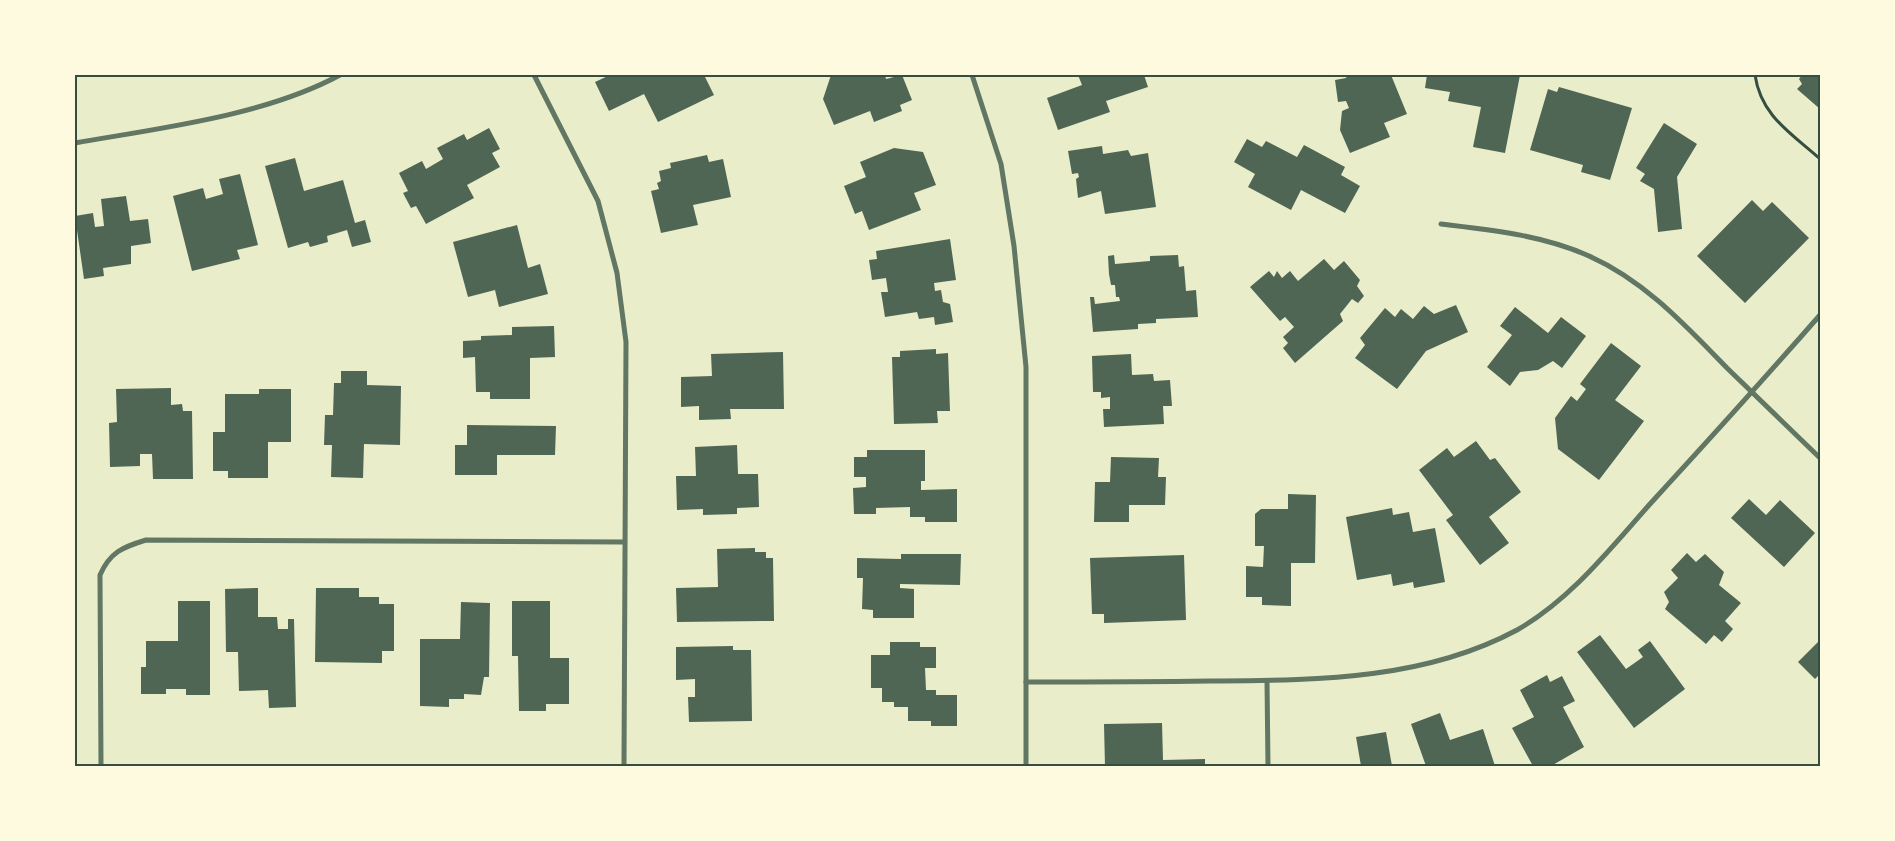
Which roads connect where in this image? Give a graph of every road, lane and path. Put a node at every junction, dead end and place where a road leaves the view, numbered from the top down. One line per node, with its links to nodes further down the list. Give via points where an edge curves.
1 (340, 75): 5 (street, via 312,90 204,121)
2 (534, 75): 11 (street, via 598,201 617,273 626,342)
3 (972, 75): 13 (street, via 1001,164 1014,246 1026,367)
4 (1755, 75): 6 (path, via 1769,114)
5 (75, 143)
6 (1820, 159)
7 (1441, 224): 9 (street, via 1504,231 1549,242 1624,274 1663,303)
8 (1820, 315): 9 (street)
9 (1752, 392): 10 (street); 12 (street, via 1572,588 1518,629 1427,666 1373,674)
10 (1820, 458)
11 (624, 542): 14 (street, via 146,540 131,544 106,561 100,576); 15 (street)
12 (1267, 681): 13 (street); 17 (street)
13 (1026, 682): 16 (street)
14 (101, 766)
15 (624, 766)
16 (1026, 766)
17 (1268, 766)

